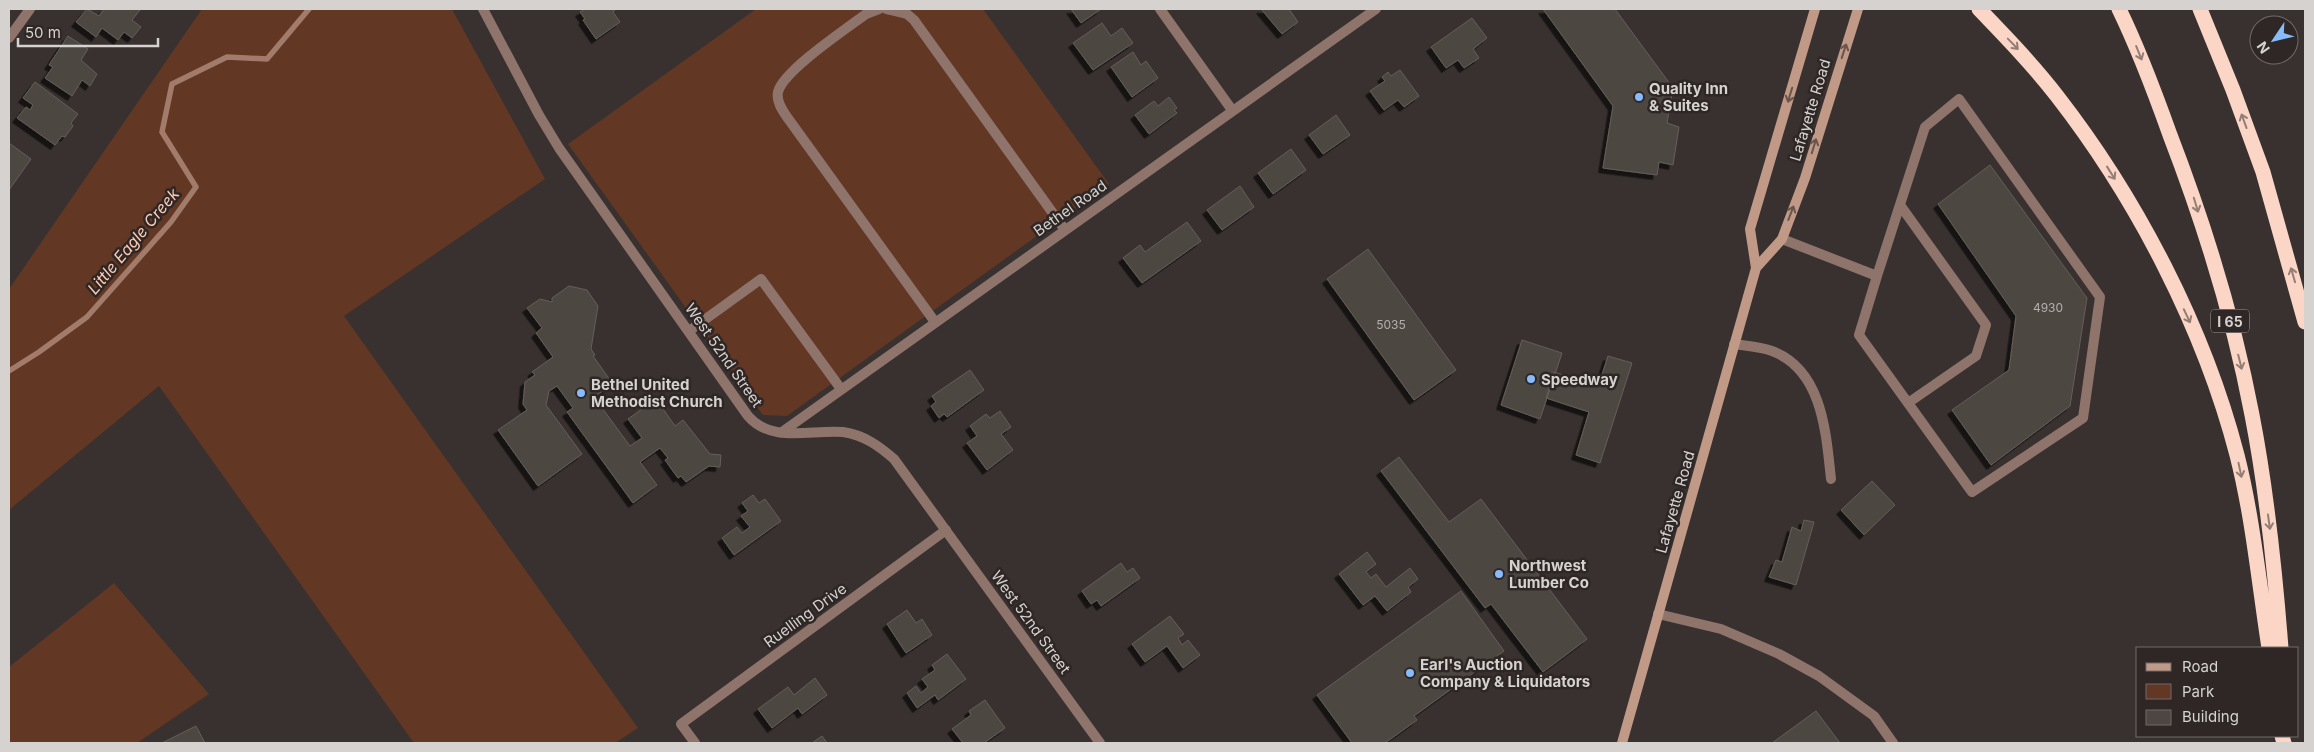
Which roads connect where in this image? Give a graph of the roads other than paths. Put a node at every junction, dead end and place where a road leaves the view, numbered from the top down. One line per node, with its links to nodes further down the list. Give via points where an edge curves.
1 (30, 9): 12 (street)
2 (483, 9): 21 (street, West 52nd Street, via 559,148)
3 (879, 9): 19 (street, via 866,14 786,76 777,94 779,105 787,117)
4 (886, 9): 15 (street, via 907,14 914,20)
5 (1160, 9): 13 (street)
6 (1376, 9): 13 (street, Bethel Road)
7 (1815, 9): 17 (main road, Lafayette Road, one-way to 17, via 1750,229)
8 (1858, 9): 16 (main road, Lafayette Road, one-way to 8)
9 (1979, 9): 29 (highway, one-way to 29, via 2057,96 2102,159 2142,225 2192,327 2211,374 2237,457 2254,541)
10 (2119, 9): 30 (highway, I 65, one-way to 30, via 2161,108 2192,194 2232,325 2252,414 2267,508)
11 (2200, 9): 20 (highway, one-way to 11, via 2262,172)
12 (9, 38)
13 (1232, 110): 15 (street, Bethel Road)
14 (1900, 205): 18 (street); 24 (street, via 1986,325 1976,356); 24 (street, via 1925,127 1959,99 2100,297 2083,418 1972,492)
15 (1065, 230): 19 (street, Bethel Road)
16 (1782, 239): 17 (main road, Lafayette Road); 18 (street)
17 (1756, 268): 22 (main road, Lafayette Road)
18 (1877, 276): 24 (street, via 1859,335)
19 (935, 322): 23 (street, Bethel Road)
20 (2305, 322)
21 (689, 331): 23 (street, via 761,279); 25 (street, West 52nd Street, via 753,421 768,430)
22 (1734, 344): 26 (street, via 1772,351 1790,360 1809,381 1819,403); 28 (main road, Lafayette Road)
23 (841, 389): 25 (street, Bethel Road)
24 (1908, 403)
25 (782, 432): 27 (street, West 52nd Street, via 843,432 878,445 894,458)
26 (1832, 479)
27 (946, 530): 31 (street, Ruelling Drive, via 681,724); 32 (street, West 52nd Street)
28 (1658, 614): 33 (main road, Lafayette Road); 34 (street, via 1721,630 1779,654 1819,676 1874,716)
29 (2269, 647)
30 (2281, 647)
31 (695, 743)
32 (1100, 743)
33 (1622, 743)
34 (1893, 743)

